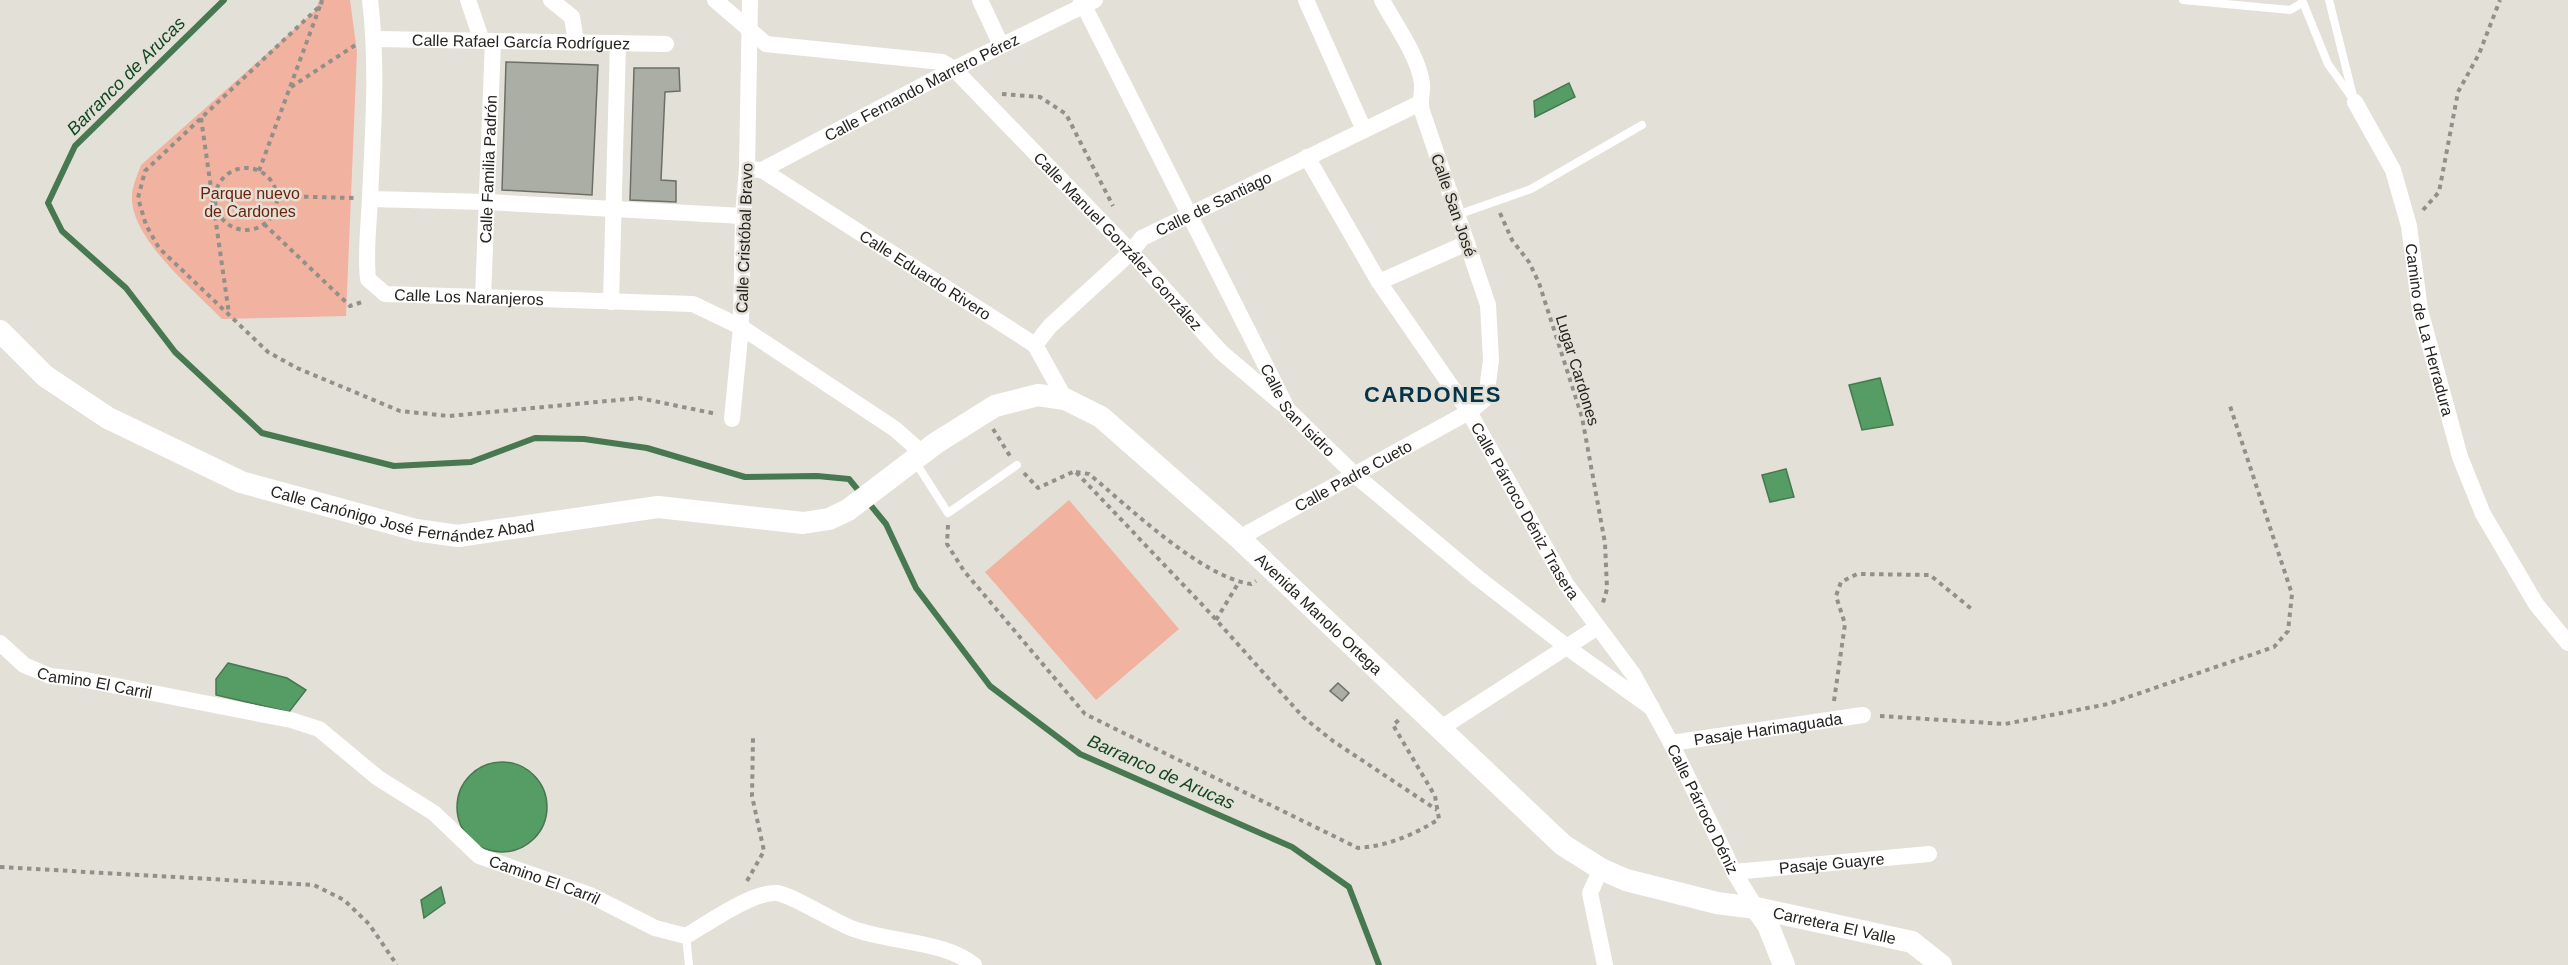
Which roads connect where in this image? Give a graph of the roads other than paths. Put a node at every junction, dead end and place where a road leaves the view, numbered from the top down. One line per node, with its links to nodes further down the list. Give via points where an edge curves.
1 (370, 0): 14 (street, Calle Los Naranjeros)
2 (468, 0): 15 (street)
3 (551, 0): 16 (street, via 572,17)
4 (715, 0): 13 (street)
5 (750, 0): 13 (street, Calle Cristóbal Bravo)
6 (980, 0): 19 (street)
7 (1306, 0): 24 (street)
8 (1382, 0): 22 (street, Calle San José, via 1414,60 1422,83)
9 (2183, 0): 12 (lane, via 2290,10)
10 (2329, 0): 21 (lane, Camino de La Herradura)
11 (1086, 2): 19 (street, Calle Fernando Marrero Pérez); 30 (street, Calle San Isidro)
12 (2302, 2): 21 (lane, via 2328,64)
13 (748, 30): 20 (street, via 766,44 942,62); 26 (street, Calle Cristóbal Bravo)
14 (375, 39): 15 (street, Calle Rafael García Rodríguez); 27 (street, Calle Los Naranjeros)
15 (487, 41): 16 (street, Calle Rafael García Rodríguez); 28 (street, Calle Familia Padrón)
16 (576, 42): 17 (street, Calle Rafael García Rodríguez)
17 (618, 43): 18 (street, Calle Rafael García Rodríguez); 29 (street)
18 (666, 44)
19 (1001, 45): 20 (street, Calle Fernando Marrero Pérez)
20 (954, 69): 26 (street, Calle Fernando Marrero Pérez); 34 (street, Calle Manuel González González)
21 (2355, 102): 52 (street, Camino de La Herradura, via 2393,170 2409,226 2420,310 2460,457 2489,524 2536,604)
22 (1420, 103): 24 (street, Calle de Santiago); 31 (street, Calle San José)
23 (1642, 124): 31 (lane, via 1531,189)
24 (1364, 130): 25 (street, Calle de Santiago)
25 (1307, 157): 30 (street, Calle de Santiago); 35 (street, Calle Párroco Déniz Trasera)
26 (754, 170): 32 (street, Calle Cristóbal Bravo); 40 (street, Calle Eduardo Rivero)
27 (370, 199): 28 (street); 36 (street, Calle Los Naranjeros, via 368,279 385,294)
28 (487, 202): 29 (street); 36 (street, Calle Familia Padrón)
29 (614, 210): 32 (street); 37 (street)
30 (1189, 214): 34 (street, Calle de Santiago, via 1142,238); 42 (street, Calle San Isidro)
31 (1457, 215): 33 (street, Calle San José)
32 (743, 216): 38 (street, Calle Cristóbal Bravo)
33 (1467, 243): 35 (street); 43 (street, Calle San José, via 1488,305 1491,360 1486,398)
34 (1131, 252): 40 (street, Calle de Santiago, via 1050,326); 42 (street, Calle Manuel González González, via 1221,352)
35 (1379, 282): 43 (street, Calle Párroco Déniz Trasera)
36 (483, 298): 37 (street, Calle Los Naranjeros)
37 (611, 302): 38 (street, Calle Los Naranjeros, via 693,304)
38 (741, 327): 44 (street); 45 (street, Calle Cristóbal Bravo, via 895,429)
39 (0, 330): 48 (street, Calle Canónigo José Fernández Abad, via 45,376 108,418 241,482 416,530 458,536 658,507 803,524 848,510)
40 (1035, 345): 41 (street, Calle Eduardo Rivero)
41 (1065, 399): 45 (street, Avenida Manolo Ortega, via 1038,395 995,406); 49 (street, Avenida Manolo Ortega, via 1101,417)
42 (1288, 410): 47 (street, Calle San Isidro)
43 (1469, 412): 47 (street, Calle Padre Cueto); 50 (street, Calle Párroco Déniz Trasera, via 1566,584)
44 (732, 419)
45 (918, 456): 46 (lane, via 948,513); 48 (street, Avenida Manolo Ortega)
46 (1017, 465)
47 (1354, 474): 49 (street, Calle Padre Cueto); 53 (street, Calle San Isidro, via 1478,578)
48 (886, 483)
49 (1239, 538): 56 (street, Avenida Manolo Ortega)
50 (1596, 628): 53 (street); 54 (street, Calle Párroco Déniz Trasera, via 1633,674)
51 (0, 643): 63 (street, Camino El Carril, via 24,665 50,676 109,684 319,729 378,778 434,813 479,856 590,895 655,928)
52 (2568, 643)
53 (1567, 646): 54 (street, Calle San Isidro); 56 (street)
54 (1652, 708): 57 (street, Calle Párroco Déniz)
55 (1863, 715): 57 (street, Pasaje Harimaguada)
56 (1441, 729): 59 (street, Avenida Manolo Ortega, via 1563,845)
57 (1671, 743): 60 (street, Calle Párroco Déniz)
58 (1929, 854): 60 (street, Pasaje Guayre)
59 (1600, 869): 61 (street, Avenida Manolo Ortega, via 1626,880 1718,903); 67 (street, via 1590,893)
60 (1734, 872): 61 (street, Calle Párroco Déniz)
61 (1756, 908): 62 (street, Carretera El Valle); 64 (street, via 1768,925)
62 (1807, 919): 64 (street, via 1787,940); 68 (street, Carretera El Valle, via 1912,942)
63 (686, 936): 65 (lane); 66 (street, via 759,896 778,893 852,928 892,941 946,950)
64 (1783, 963)
65 (689, 965)
66 (974, 965)
67 (1605, 965)
68 (1941, 965)

